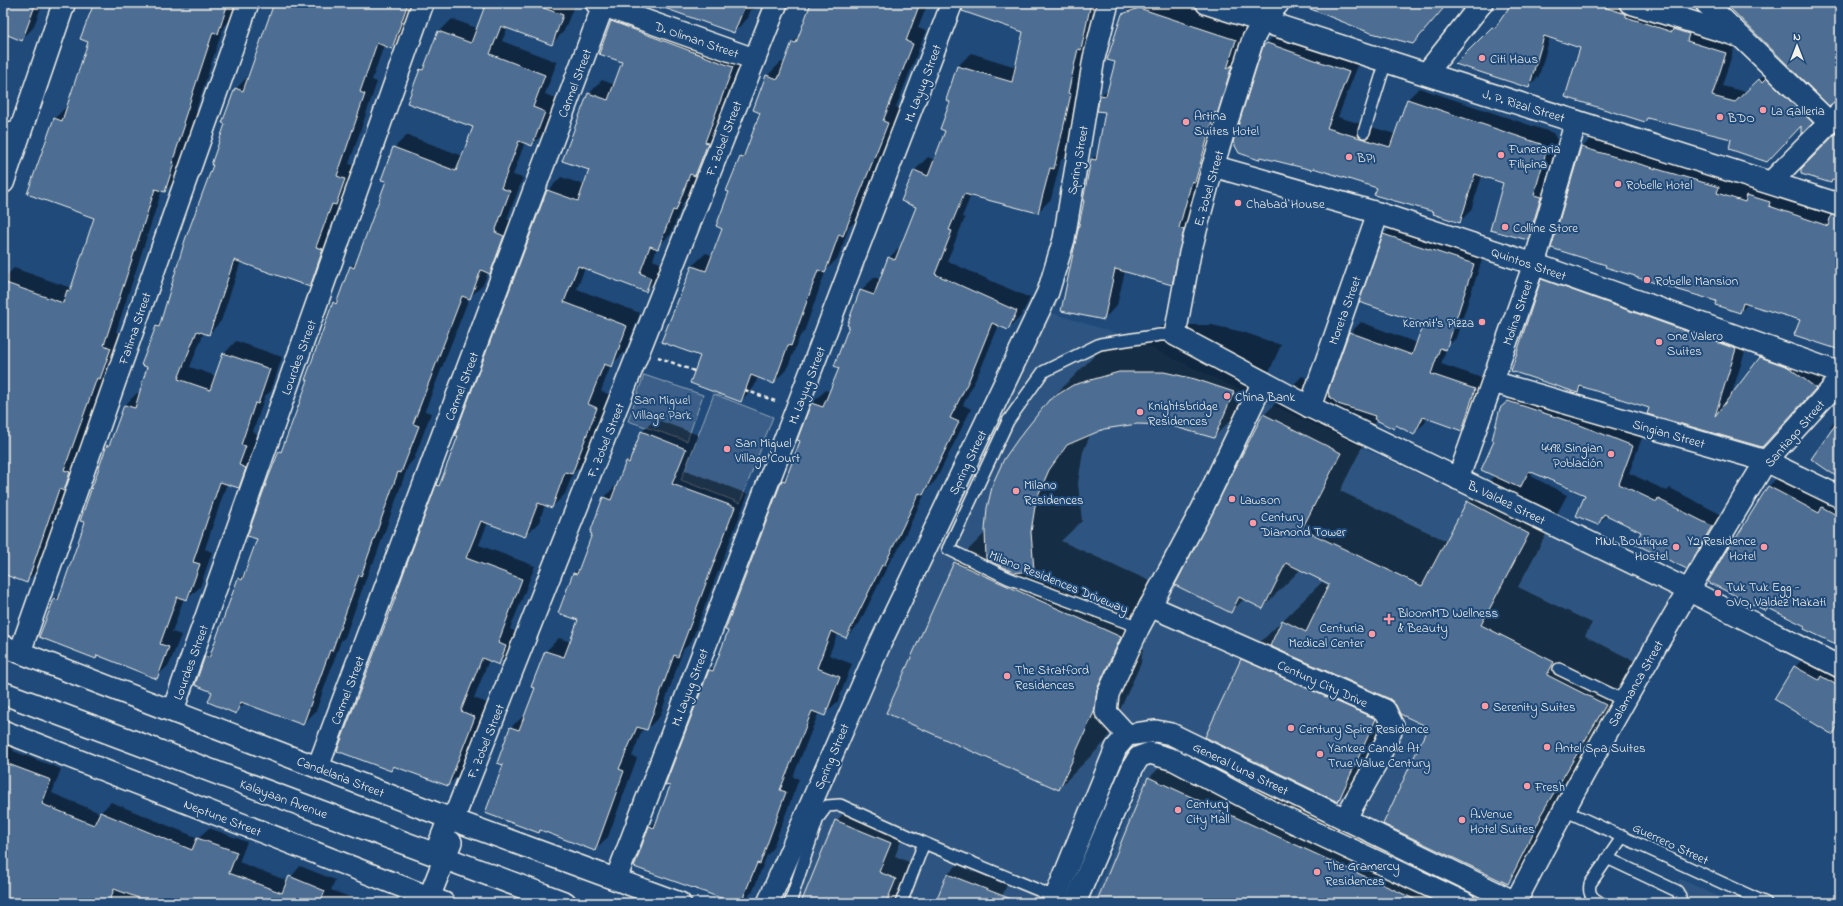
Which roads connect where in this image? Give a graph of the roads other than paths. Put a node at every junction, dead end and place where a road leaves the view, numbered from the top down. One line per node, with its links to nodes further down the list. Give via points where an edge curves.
1 (64, 3): 21 (main road)
2 (248, 3): 40 (street, Fatima Street)
3 (423, 3): 45 (street, Lourdes Street)
4 (777, 3): 15 (street, F. Zobel Street)
5 (952, 3): 58 (street, M. Layug Street)
6 (1108, 3): 64 (street, Spring Street, via 1094,58 1064,239 1048,292 880,644)
7 (1208, 3): 13 (main road, J. P. Rizal Street)
8 (1278, 3): 13 (main road, E. Zobel Street)
9 (1482, 3): 17 (street)
10 (1630, 3): 14 (street)
11 (1706, 3): 14 (street)
12 (600, 4): 15 (street, D. Oliman Street); 48 (street, Carmel Street)
13 (1264, 21): 16 (main road, J. P. Rizal Street); 22 (street, E. Zobel Street, via 1252,39)
14 (1742, 37): 18 (street)
15 (754, 59): 50 (street, F. Zobel Street)
16 (1386, 61): 17 (main road, J. P. Rizal Street); 20 (lane)
17 (1426, 74): 19 (main road, J. P. Rizal Street)
18 (1835, 117): 24 (street)
19 (1576, 121): 24 (main road, J. P. Rizal Street); 27 (street, Molina Street)
20 (1364, 132)
21 (11, 134): 23 (main road)
22 (1213, 166): 26 (street, Quintos Street); 28 (street, E. Zobel Street, via 1190,253)
23 (3, 182)
24 (1771, 182): 25 (main road, J. P. Rizal Street)
25 (1840, 205)
26 (1378, 213): 27 (street, Quintos Street); 33 (street, Moreta Street)
27 (1534, 264): 29 (street, Quintos Street); 32 (street, Molina Street)
28 (1175, 335): 31 (street, B. Valdez Street); 39 (lane, Milano Residences Driveway, via 1100,344 1043,372 1008,421 948,549 1008,578)
29 (1840, 373)
30 (1840, 380): 34 (street, Santiago Street)
31 (1262, 382): 33 (street, B. Valdez Street); 38 (street, via 1202,509)
32 (1493, 382): 34 (street, Singian Street); 35 (street, Molina Street)
33 (1310, 407): 35 (street, B. Valdez Street)
34 (1766, 461): 36 (street, Singian Street); 37 (street, Santiago Street)
35 (1458, 479): 37 (street, B. Valdez Street)
36 (1840, 497)
37 (1688, 590): 41 (street, B. Valdez Street); 44 (street, Salamanca Street)
38 (1150, 606): 39 (street); 51 (street, Century City Drive, via 1385,710 1393,726 1376,764)
39 (1139, 627): 47 (street, via 1108,694 1106,712)
40 (12, 649): 45 (street, Candelaria Street)
41 (1840, 668)
42 (1559, 669): 44 (lane)
43 (3, 693): 55 (main road, Kalayaan Avenue)
44 (1625, 701): 49 (street, Salamanca Street)
45 (173, 710): 48 (street, Candelaria Street)
46 (3, 731): 60 (street, Neptune Street)
47 (1127, 735): 51 (street, General Luna Street, via 1156,731 1171,734); 61 (street, via 1116,748)
48 (318, 767): 50 (street, Candelaria Street)
49 (1564, 810): 52 (lane, Guerrero Street); 69 (street, Salamanca Street)
50 (455, 817): 55 (street, F. Zobel Street); 58 (street, Candelaria Street)
51 (1345, 819): 53 (street, General Luna Street)
52 (1623, 836): 56 (lane); 72 (lane, Guerrero Street)
53 (1384, 838): 57 (street); 59 (street, General Luna Street, via 1408,843)
54 (924, 843): 61 (lane); 65 (lane, via 840,805 827,806 818,818); 66 (lane)
55 (440, 856): 60 (street, F. Zobel Street); 62 (main road, Kalayaan Avenue)
56 (1607, 858): 70 (lane, via 1590,884 1589,891 1592,898); 71 (lane, via 1676,891 1680,896)
57 (1373, 860): 59 (street, General Luna Street); 67 (street, General Luna Street, via 1276,814 1174,760 1150,753 1139,757 1133,767)
58 (616, 879): 63 (street, Candelaria Street)
59 (1448, 882): 68 (street, General Luna Street); 69 (street, General Luna Street)
60 (433, 901)
61 (1059, 901)
62 (565, 903)
63 (680, 903)
64 (768, 903)
65 (790, 903)
66 (901, 903)
67 (1075, 903)
68 (1465, 903)
69 (1516, 903)
70 (1601, 903)
71 (1680, 903)
72 (1766, 903)

